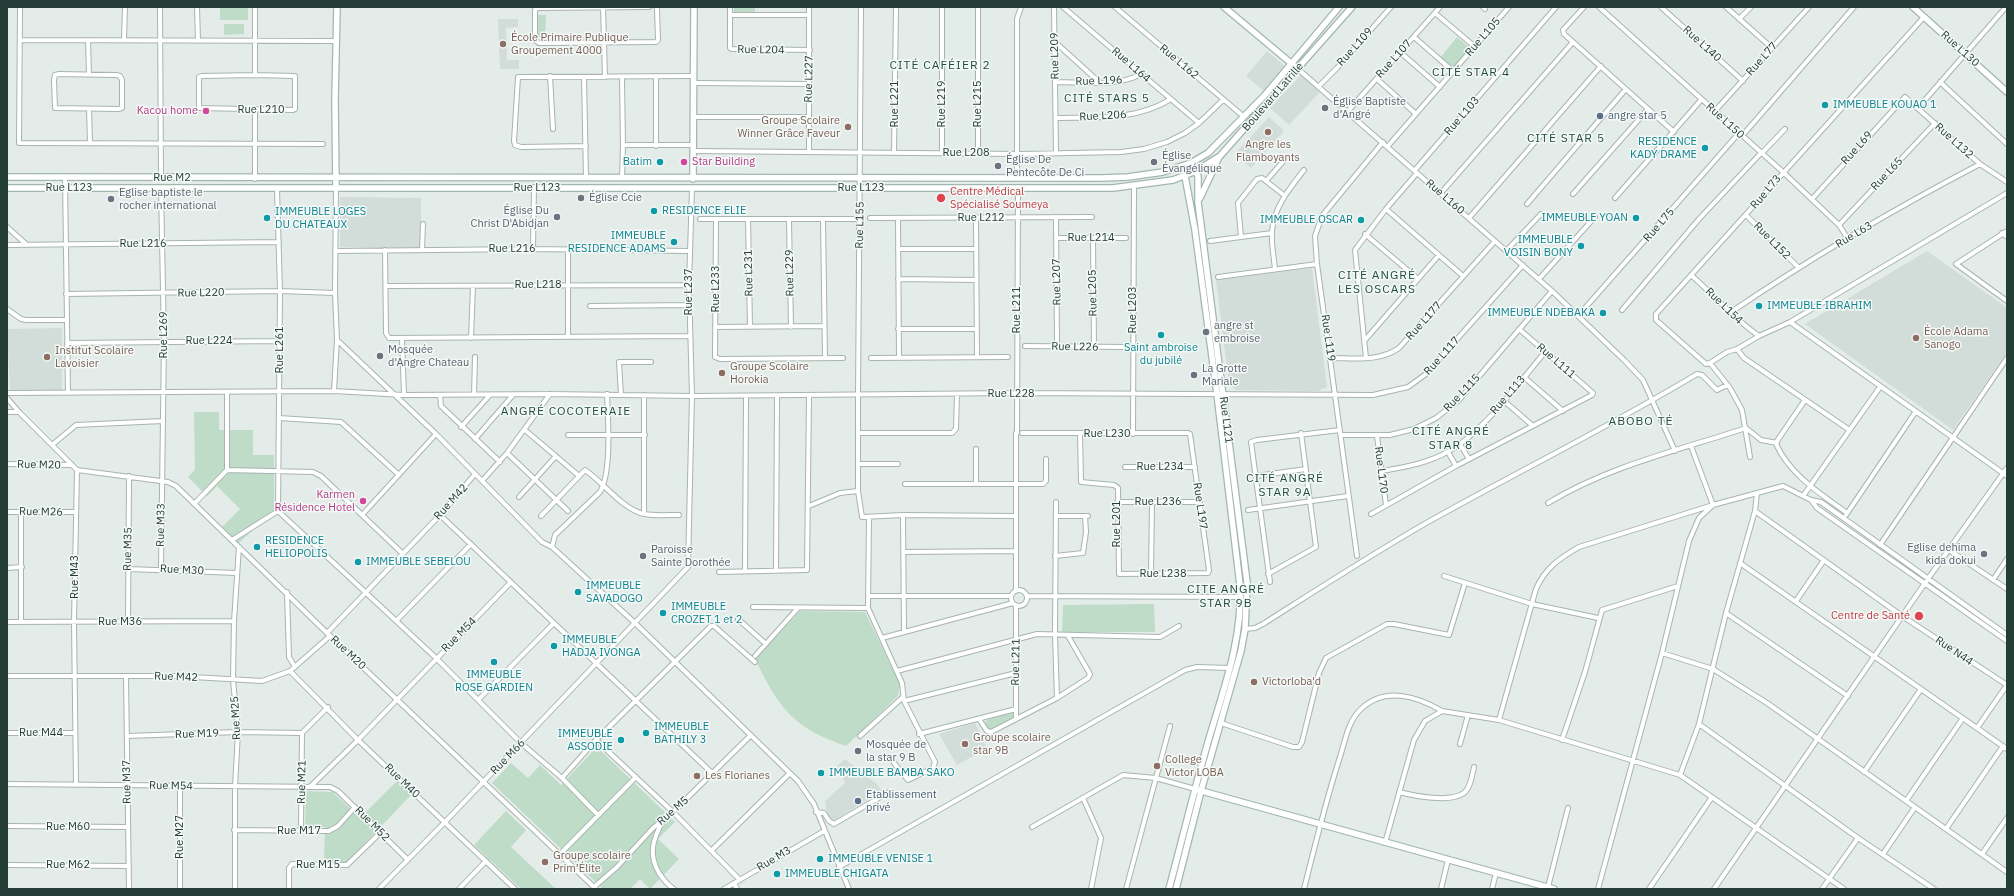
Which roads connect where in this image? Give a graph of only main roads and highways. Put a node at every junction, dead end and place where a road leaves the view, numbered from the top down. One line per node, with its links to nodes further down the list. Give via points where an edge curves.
1 (337, 7): 15 (main road)
2 (694, 7): 16 (main road)
3 (1224, 7): 7 (main road, Rue L160)
4 (1339, 7): 7 (main road, Boulevard Latrille)
5 (1352, 7): 8 (main road, Boulevard Latrille)
6 (1913, 7): 9 (main road, Rue L130)
7 (1291, 64): 8 (main road, Rue L160); 11 (main road, Boulevard Latrille, via 1208,153)
8 (1298, 69): 10 (main road, Boulevard Latrille)
9 (2007, 92)
10 (1220, 156): 12 (main road, Boulevard Latrille); 19 (main road)
11 (1191, 163): 12 (main road, Rue L121); 13 (main road); 16 (main road, Rue L123, via 1163,172 1128,177)
12 (1196, 171): 13 (main road, Boulevard Latrille); 19 (main road, Rue L121)
13 (1185, 176): 18 (main road, Rue L123, via 1113,188); 20 (main road)
14 (7, 177): 15 (main road, Rue M2)
15 (336, 178): 16 (main road, Rue L123); 18 (main road)
16 (692, 179)
17 (7, 188): 18 (main road, Rue L123)
18 (336, 188)
19 (1198, 202): 20 (main road, Rue L121)
20 (1220, 394): 21 (main road, via 1240,596 1238,629 1230,668); 21 (main road, Rue L121, via 1246,582 1245,629 1221,723)
21 (1198, 790): 22 (main road); 23 (main road); 24 (main road)
22 (1545, 888): 25 (main road)
23 (1169, 889)
24 (1176, 889)
25 (1554, 889)

